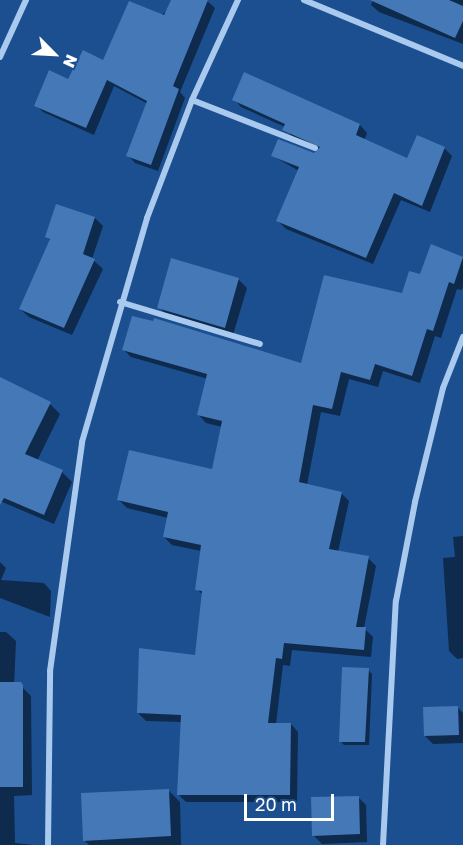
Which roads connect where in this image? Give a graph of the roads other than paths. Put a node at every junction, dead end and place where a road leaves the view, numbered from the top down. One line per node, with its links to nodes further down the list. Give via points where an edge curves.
1 (26, 0): 4 (street)
2 (238, 0): 6 (street)
3 (303, 0): 5 (street)
4 (0, 57)
5 (463, 66)
6 (192, 100): 7 (street); 8 (street)
7 (315, 148)
8 (120, 302): 10 (street); 11 (street, via 82,442 63,556 50,671)
9 (463, 337): 12 (street, via 443,388 414,502 396,601)
10 (260, 344)
11 (48, 845)
12 (383, 845)

